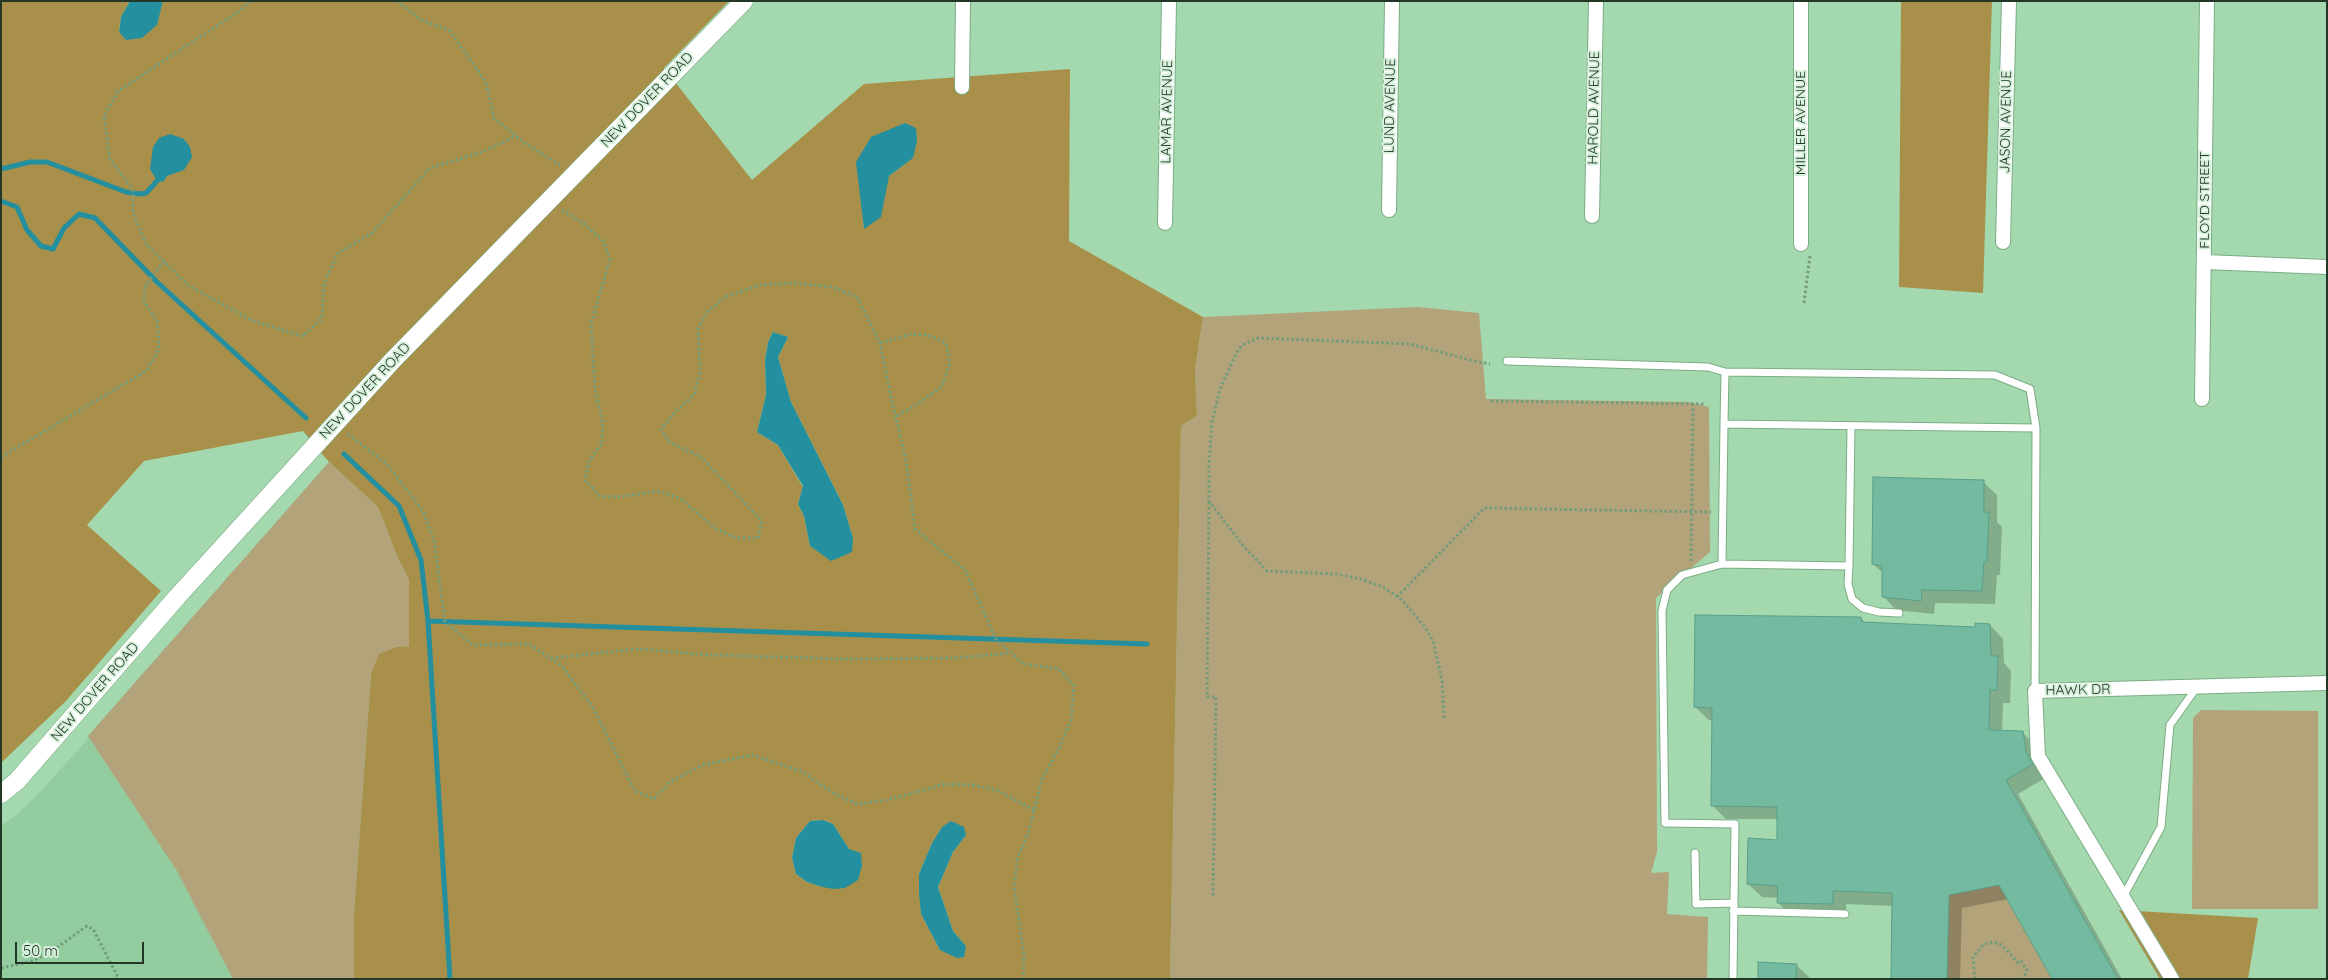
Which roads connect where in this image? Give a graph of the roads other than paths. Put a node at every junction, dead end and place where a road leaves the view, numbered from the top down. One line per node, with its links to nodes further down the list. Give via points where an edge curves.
1 (744, 1): 29 (street, NEW DOVER ROAD, via 393,360 177,597 23,774)
2 (963, 1): 9 (street)
3 (1169, 1): 12 (street, LAMAR AVENUE)
4 (1392, 1): 10 (street, LUND AVENUE)
5 (1596, 1): 11 (street, HAROLD AVENUE)
6 (1801, 1): 14 (street, MILLER AVENUE)
7 (2009, 1): 13 (street, JASON AVENUE)
8 (2207, 1): 15 (street, FLOYD STREET)
9 (962, 87)
10 (1389, 210)
11 (1592, 216)
12 (1165, 223)
13 (2003, 242)
14 (1806, 249)
15 (2205, 262): 16 (street); 19 (street, FLOYD STREET)
16 (2327, 267)
17 (1507, 361): 18 (lane, via 1708,367)
18 (1725, 372): 20 (lane); 22 (lane, via 1995,375 2030,389)
19 (2202, 400)
20 (1724, 424): 21 (lane); 23 (lane)
21 (1852, 426): 22 (lane); 24 (lane)
22 (2036, 428): 28 (lane)
23 (1722, 564): 24 (lane); 32 (lane, via 1682,575 1667,590 1662,611 1665,823 1735,824)
24 (1849, 566): 25 (lane, via 1848,584 1852,599 1863,608)
25 (1899, 613)
26 (2327, 683): 27 (street, HAWK DR)
27 (2198, 687): 28 (street, HAWK DR); 31 (lane, via 2170,724 2161,827)
28 (2035, 691): 31 (street, HAWK DR, via 2038,756)
29 (1, 794)
30 (1695, 853): 32 (lane, via 1696,904)
31 (2123, 897): 36 (street, HAWK DR)
32 (1734, 903): 33 (lane)
33 (1733, 911): 34 (lane); 35 (lane)
34 (1845, 914)
35 (1733, 979)
36 (2172, 979)

